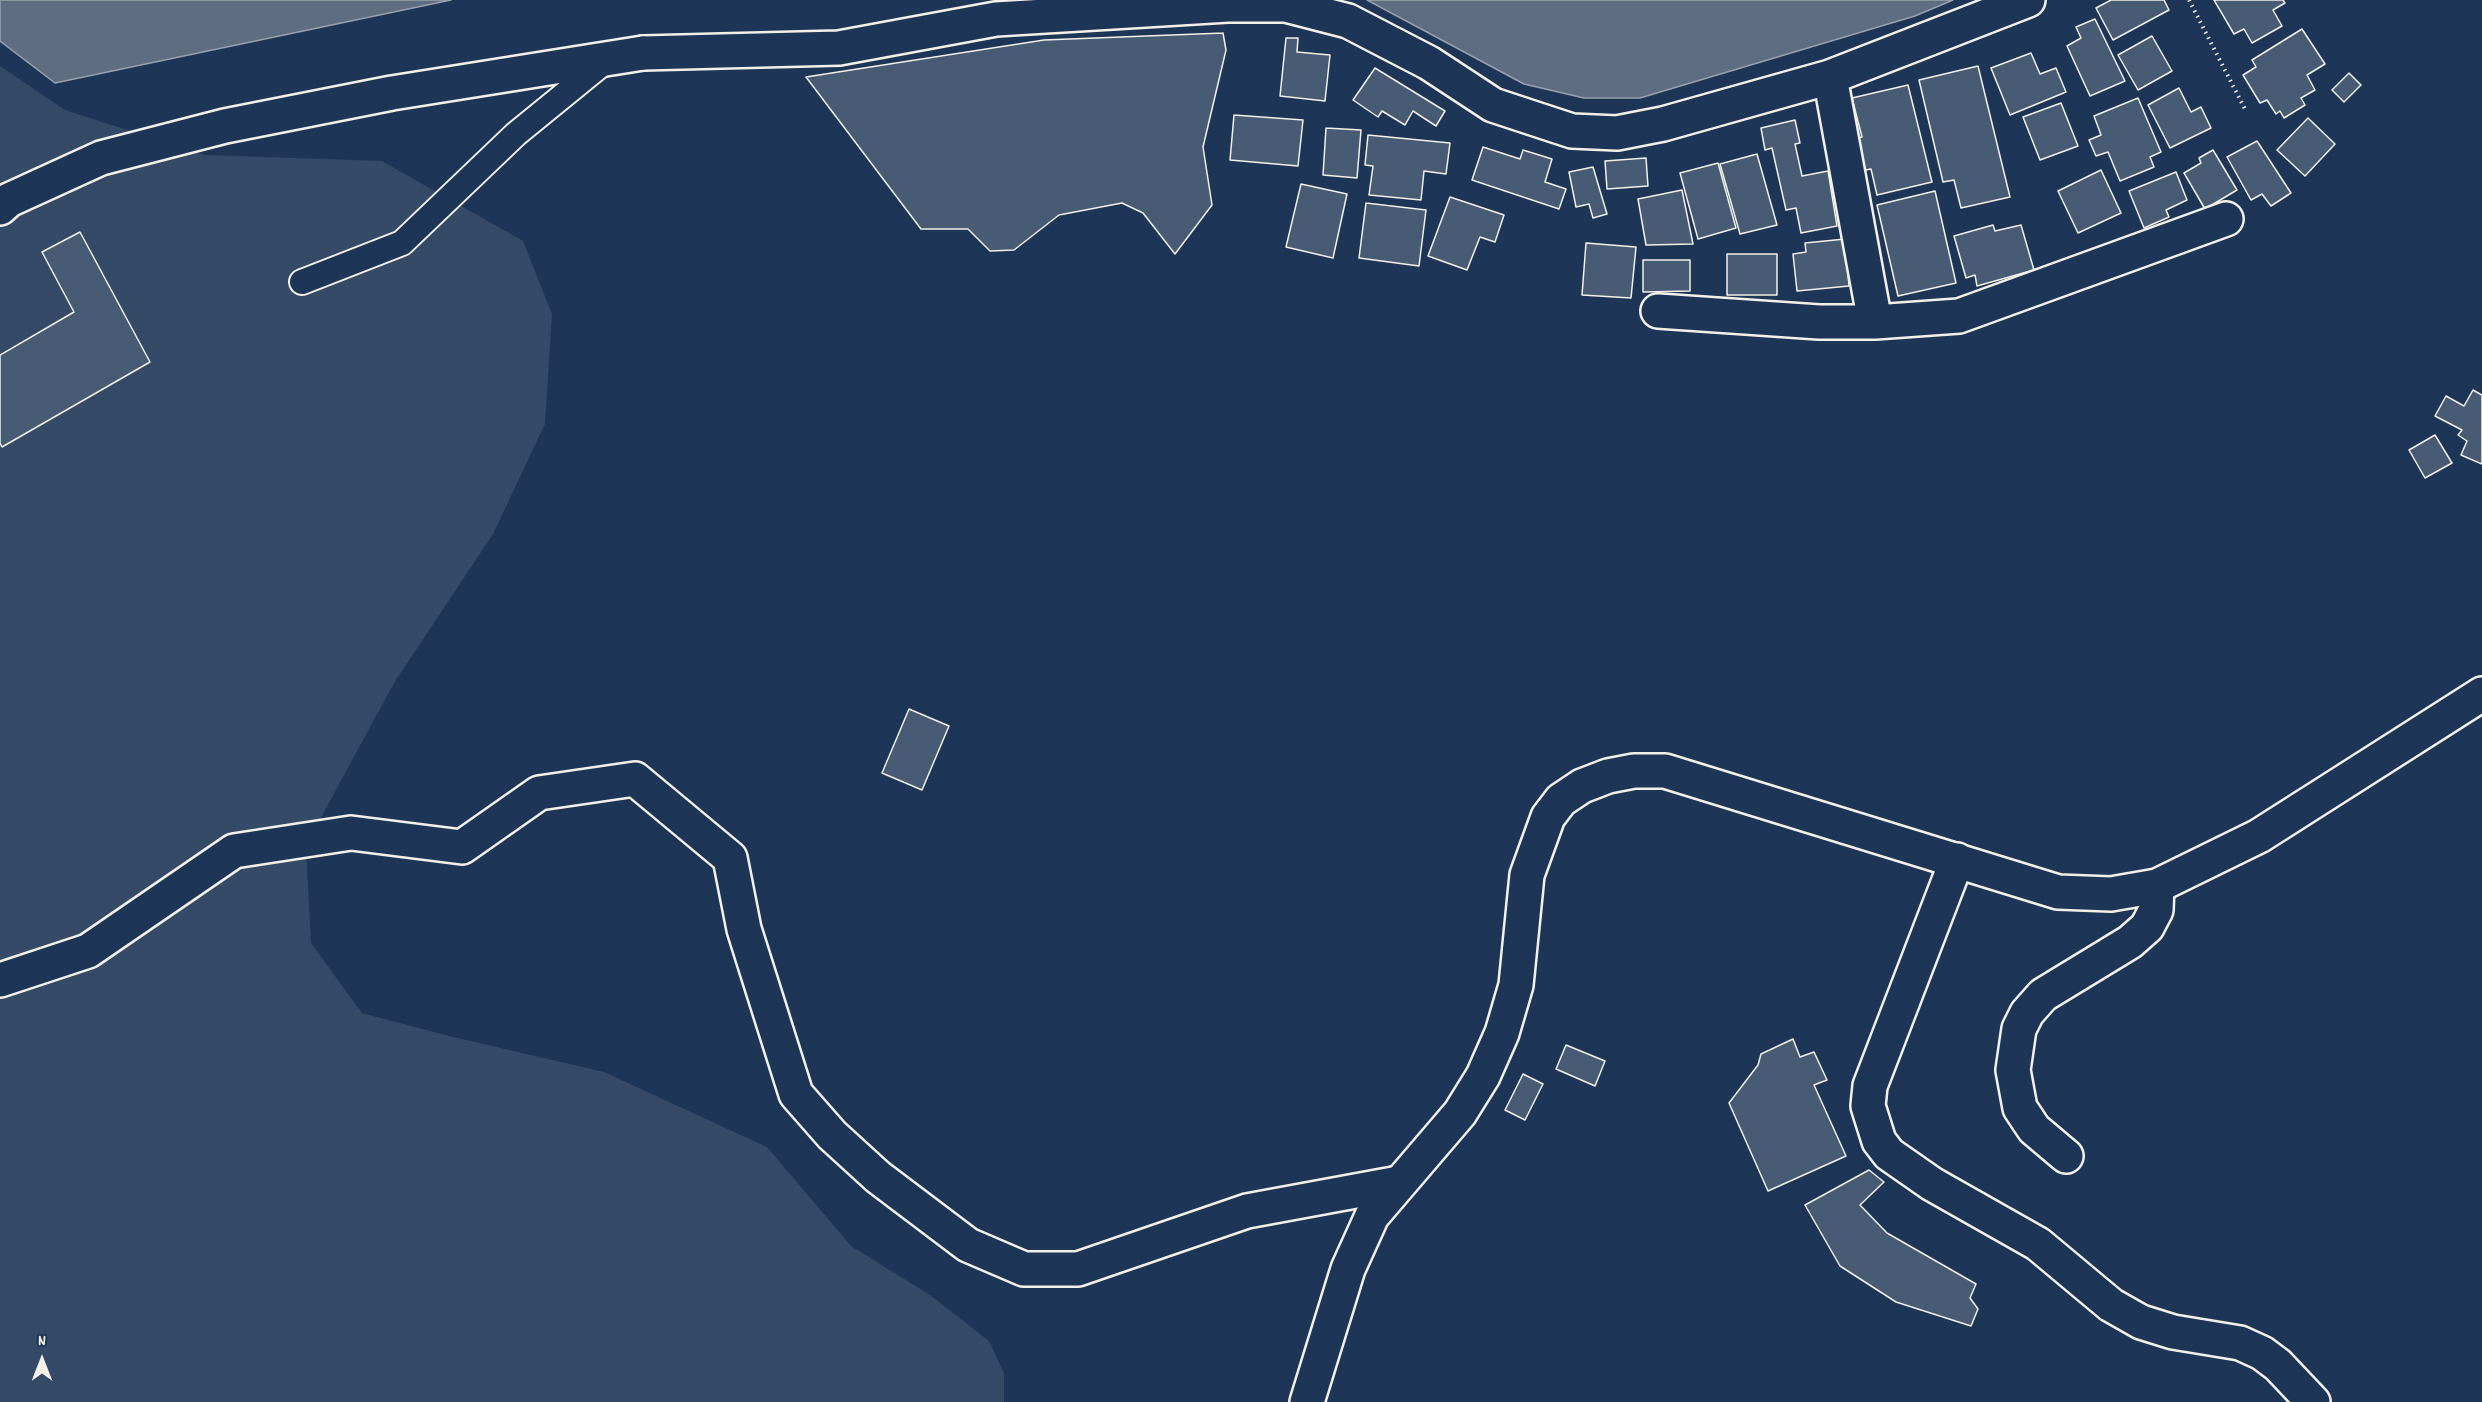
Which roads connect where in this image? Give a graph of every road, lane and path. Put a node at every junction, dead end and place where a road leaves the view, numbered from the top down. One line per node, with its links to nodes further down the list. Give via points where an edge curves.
1 (2028, 0): 4 (street)
2 (2189, 0): 5 (path)
3 (609, 58): 4 (street, via 644,53 839,48 996,19 1286,4 1348,21 1429,63 1492,105 1572,131 1617,133 1663,124); 6 (street, via 393,93 225,126 101,158 9,200); 8 (lane, via 516,134 402,243)
4 (1830, 77): 10 (street)
5 (2247, 111)
6 (0, 208)
7 (2226, 219): 10 (street, via 1959,316)
8 (302, 282)
9 (1658, 311): 10 (street)
10 (1875, 322)
11 (2482, 694): 13 (street, via 2259,836)
12 (1957, 860): 13 (street, via 2058,892 2111,894); 16 (street, via 1665,771 1634,771 1582,786 1561,800 1548,817 1527,875 1516,985 1502,1033 1483,1076 1460,1113); 18 (street, via 1870,1086 1868,1106 1880,1141 1889,1154 1932,1184 2038,1244 2110,1305 2141,1322 2173,1332 2240,1343 2262,1353)
13 (2157, 886): 15 (street, via 2156,910 2147,927 2130,942 2043,995 2019,1029 2013,1070 2020,1108 2034,1129)
14 (0, 980): 16 (street, via 88,951 234,850 351,833 462,847 539,793 635,779 730,858 744,929 796,1094 832,1135 878,1177 968,1245 1024,1269 1078,1269 1247,1211)
15 (2066, 1156)
16 (1399, 1183): 17 (street, via 1372,1216 1348,1269)
17 (1307, 1402)
18 (2313, 1402)

